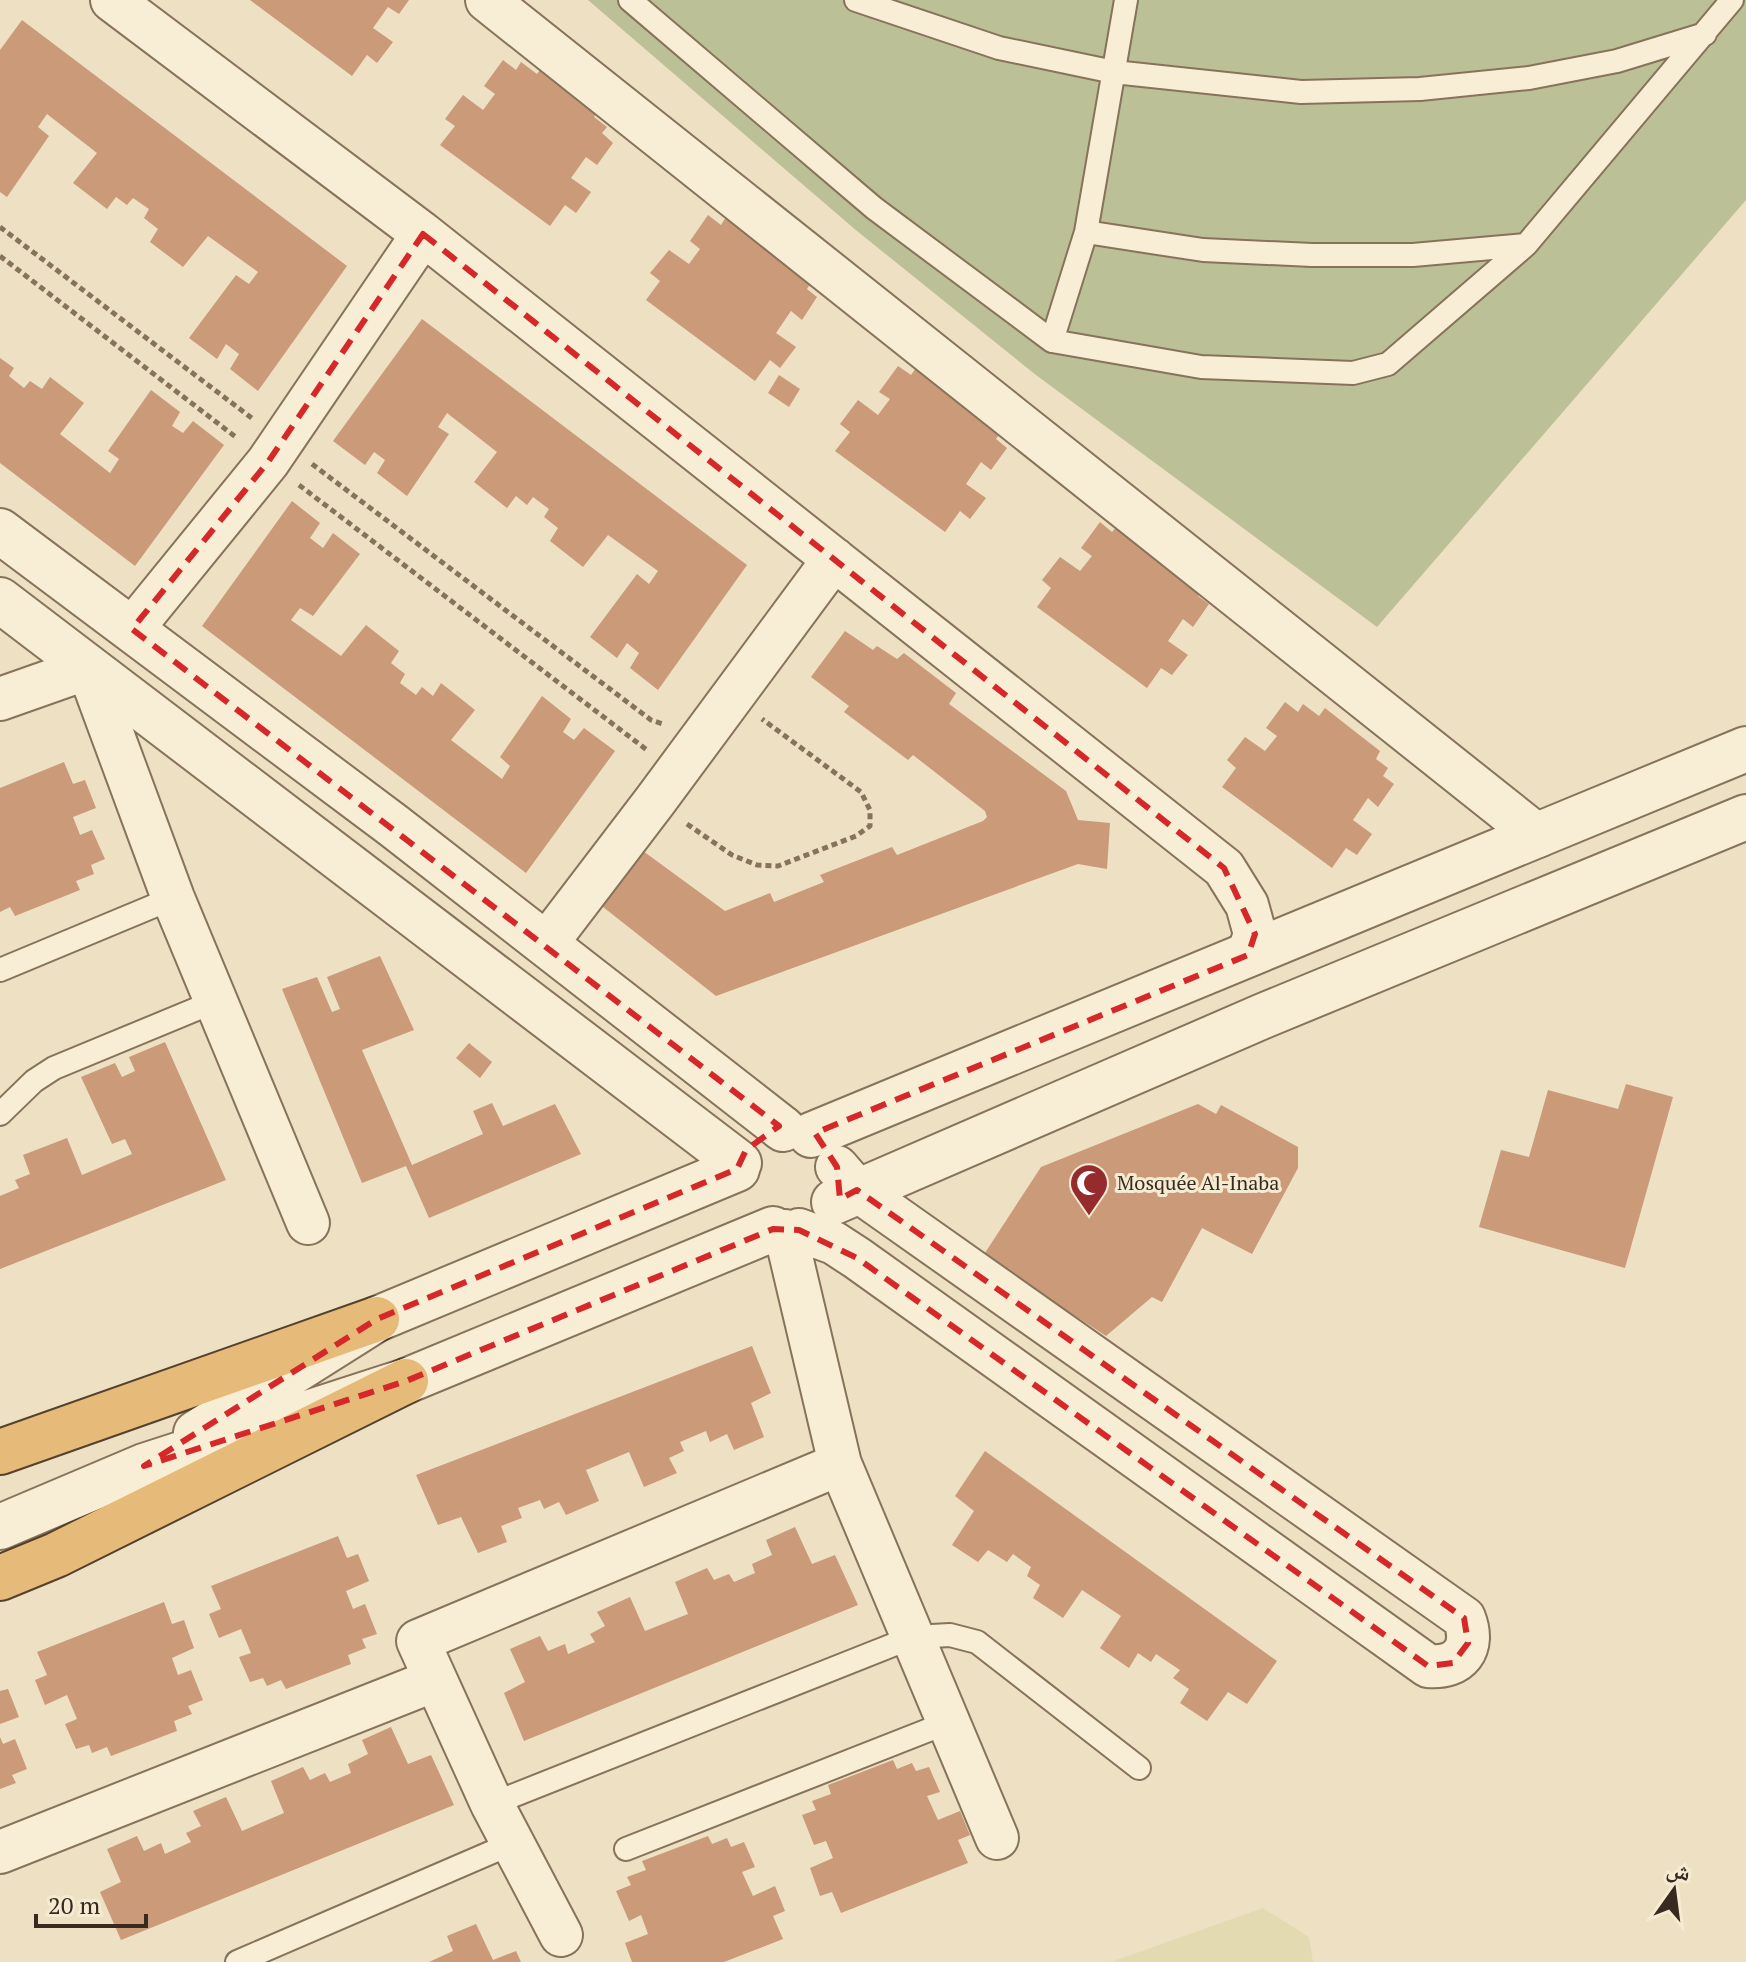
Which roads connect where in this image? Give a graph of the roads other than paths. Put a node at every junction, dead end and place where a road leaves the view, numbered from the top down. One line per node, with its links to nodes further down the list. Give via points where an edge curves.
1 (112, 0): 10 (street)
2 (487, 0): 21 (street)
3 (630, 0): 12 (lane, via 874,208)
4 (856, 0): 8 (lane, via 999,48)
5 (1126, 0): 8 (lane)
6 (1732, 0): 7 (lane)
7 (1705, 34): 8 (lane, via 1617,61 1529,78 1420,89 1301,92); 11 (lane)
8 (1114, 72): 9 (lane)
9 (1086, 232): 11 (lane, via 1203,250 1312,255 1413,255); 12 (lane)
10 (423, 234): 14 (street); 16 (street, via 275,452)
11 (1526, 245): 12 (lane, via 1388,364 1353,373 1201,367)
12 (1052, 341)
13 (0, 531): 16 (street)
14 (834, 559): 23 (street); 24 (street, via 1224,868 1247,905 1255,934)
15 (0, 600): 17 (street)
16 (132, 629): 23 (street)
17 (88, 668): 18 (street); 22 (street); 29 (street)
18 (0, 699)
19 (1746, 749): 21 (street)
20 (1746, 817): 28 (street, via 1263,1016)
21 (1538, 836): 24 (street)
22 (173, 898): 25 (lane); 26 (street)
23 (546, 944): 28 (street)
24 (1248, 955): 28 (street)
25 (0, 970)
26 (216, 1001): 27 (lane, via 54,1068); 30 (street)
27 (0, 1114)
28 (824, 1165): 29 (street, via 768,1132 746,1150); 31 (street, via 813,1224); 31 (street, via 1464,1618 1468,1643 1463,1655 1441,1667 1428,1666 857,1258 834,1243)
29 (738, 1166): 31 (street, via 743,1207 756,1221); 32 (street)
30 (308, 1223)
31 (786, 1230): 33 (street); 35 (street)
32 (377, 1319): 34 (highway); 36 (street)
33 (406, 1381): 36 (street); 38 (highway)
34 (0, 1452)
35 (840, 1464): 39 (street); 40 (street, via 418,1641)
36 (144, 1466): 37 (street)
37 (0, 1527)
38 (0, 1578)
39 (913, 1637): 41 (street); 42 (lane, via 950,1635 977,1642); 43 (lane)
40 (435, 1680): 43 (street); 47 (street)
41 (949, 1722): 44 (street); 46 (lane)
42 (1139, 1768)
43 (492, 1804): 45 (street)
44 (997, 1838)
45 (513, 1843): 48 (street); 49 (lane)
46 (626, 1849)
47 (0, 1852)
48 (561, 1935)
49 (237, 1962)

